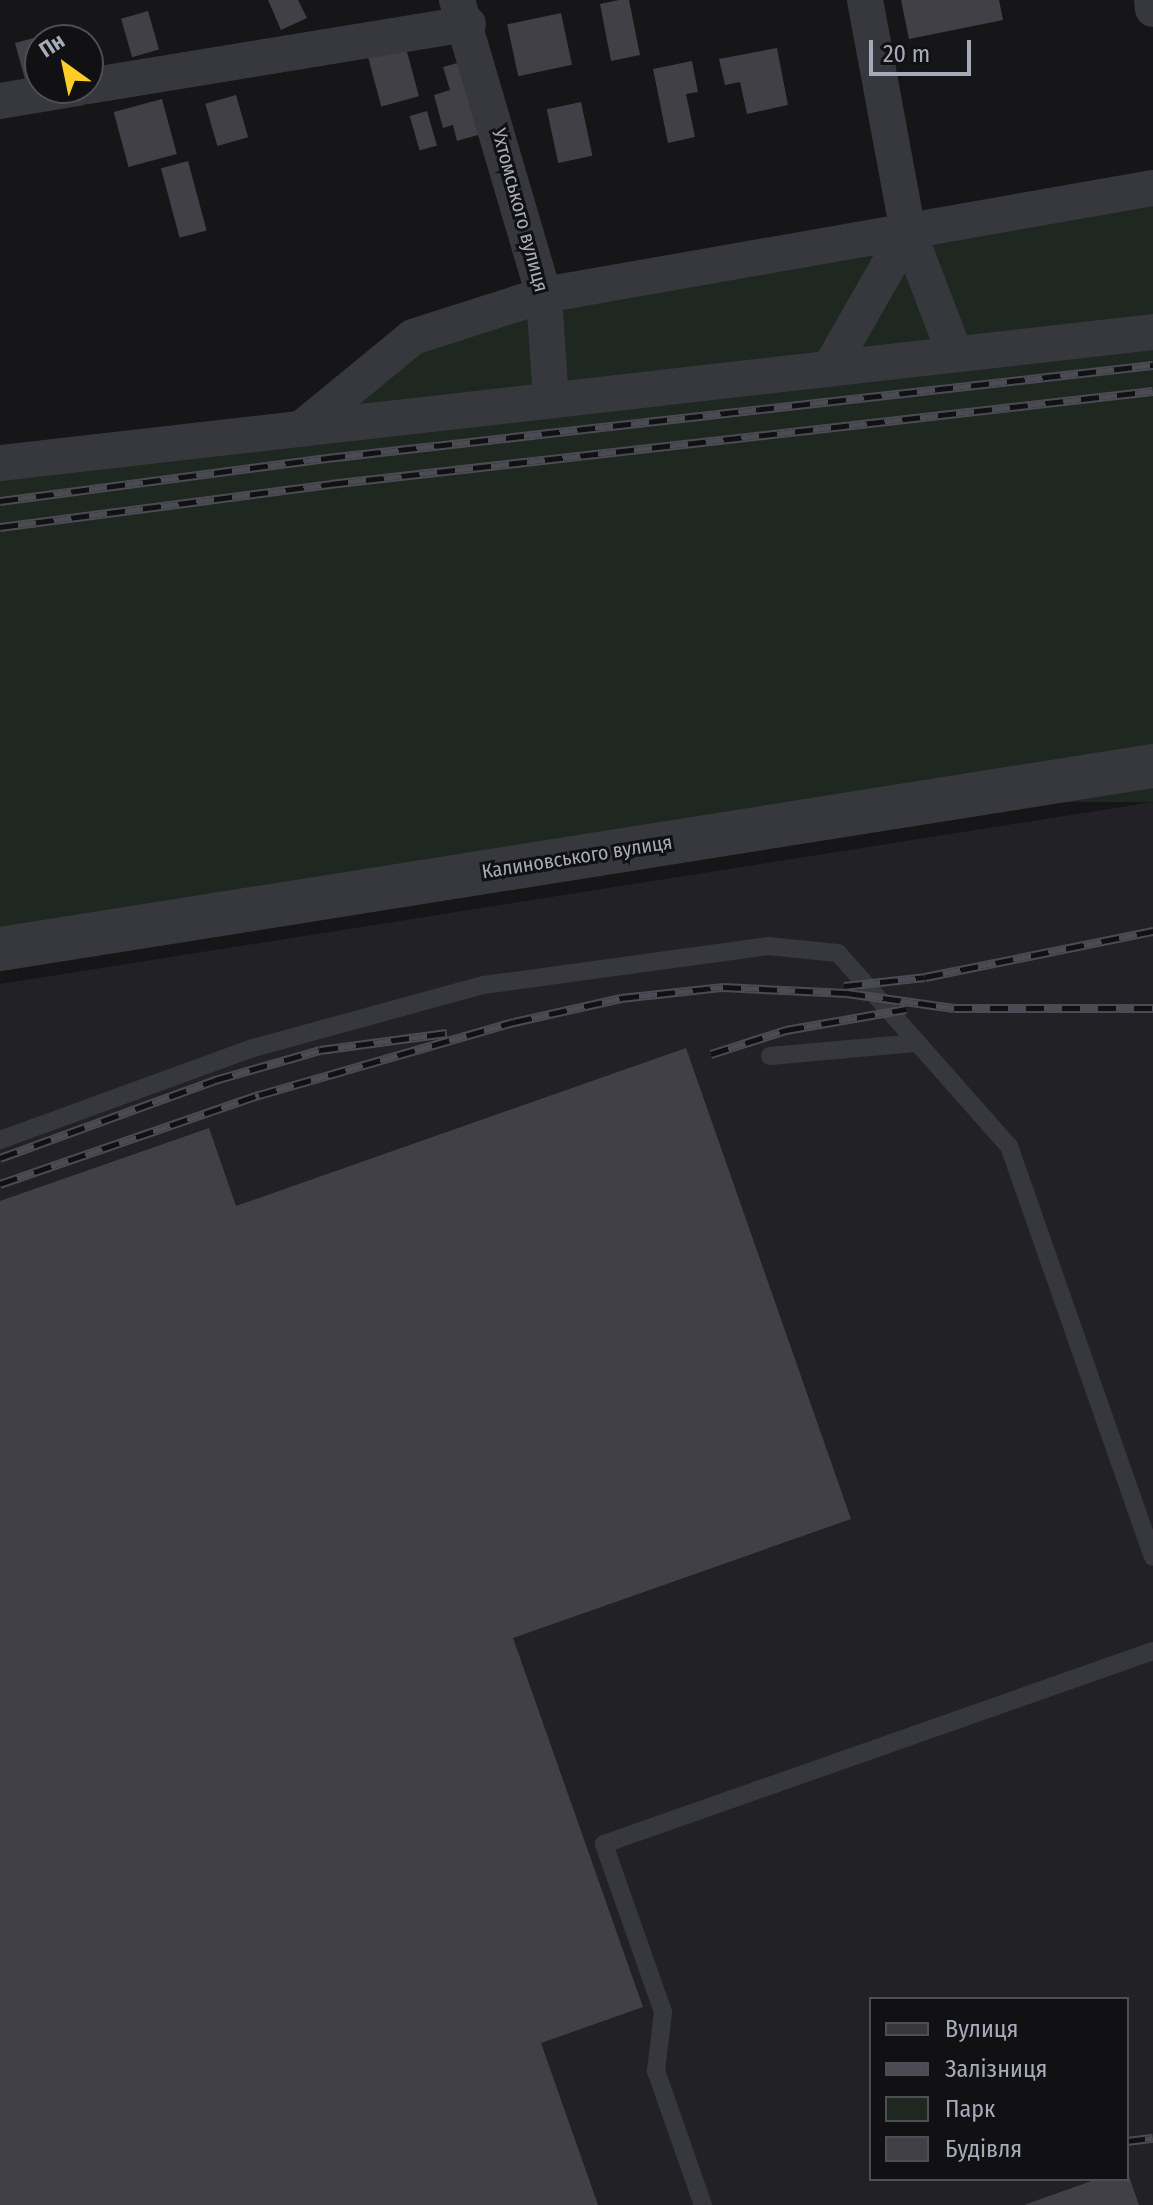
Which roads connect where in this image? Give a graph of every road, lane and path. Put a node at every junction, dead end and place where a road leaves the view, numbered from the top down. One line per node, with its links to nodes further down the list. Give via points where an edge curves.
1 (865, 0): 9 (street)
2 (1152, 0): 3 (street)
3 (1153, 9)
4 (462, 12): 5 (street, Ухтомського вулиця); 10 (street, Ухтомського вулиця)
5 (104, 83)
6 (24, 97): 7 (street)
7 (0, 101)
8 (1153, 188): 9 (street)
9 (908, 231): 10 (street); 12 (street); 13 (street)
10 (544, 295): 14 (street, Ухтомського вулиця); 15 (street, via 413,337)
11 (1153, 332): 12 (street)
12 (955, 354): 13 (street)
13 (830, 368): 14 (street)
14 (551, 400): 15 (street)
15 (301, 429): 16 (street)
16 (0, 463)
17 (1153, 766): 18 (street, Калиновського вулиця)
18 (0, 949)
19 (917, 1043): 20 (lane); 21 (lane, via 838,953 768,946 484,985 253,1048); 22 (lane, via 1009,1146)
20 (770, 1056)
21 (0, 1140)
22 (1153, 1557)
23 (1153, 1651): 24 (lane, via 604,1844 663,2012 656,2071)
24 (703, 2205)

